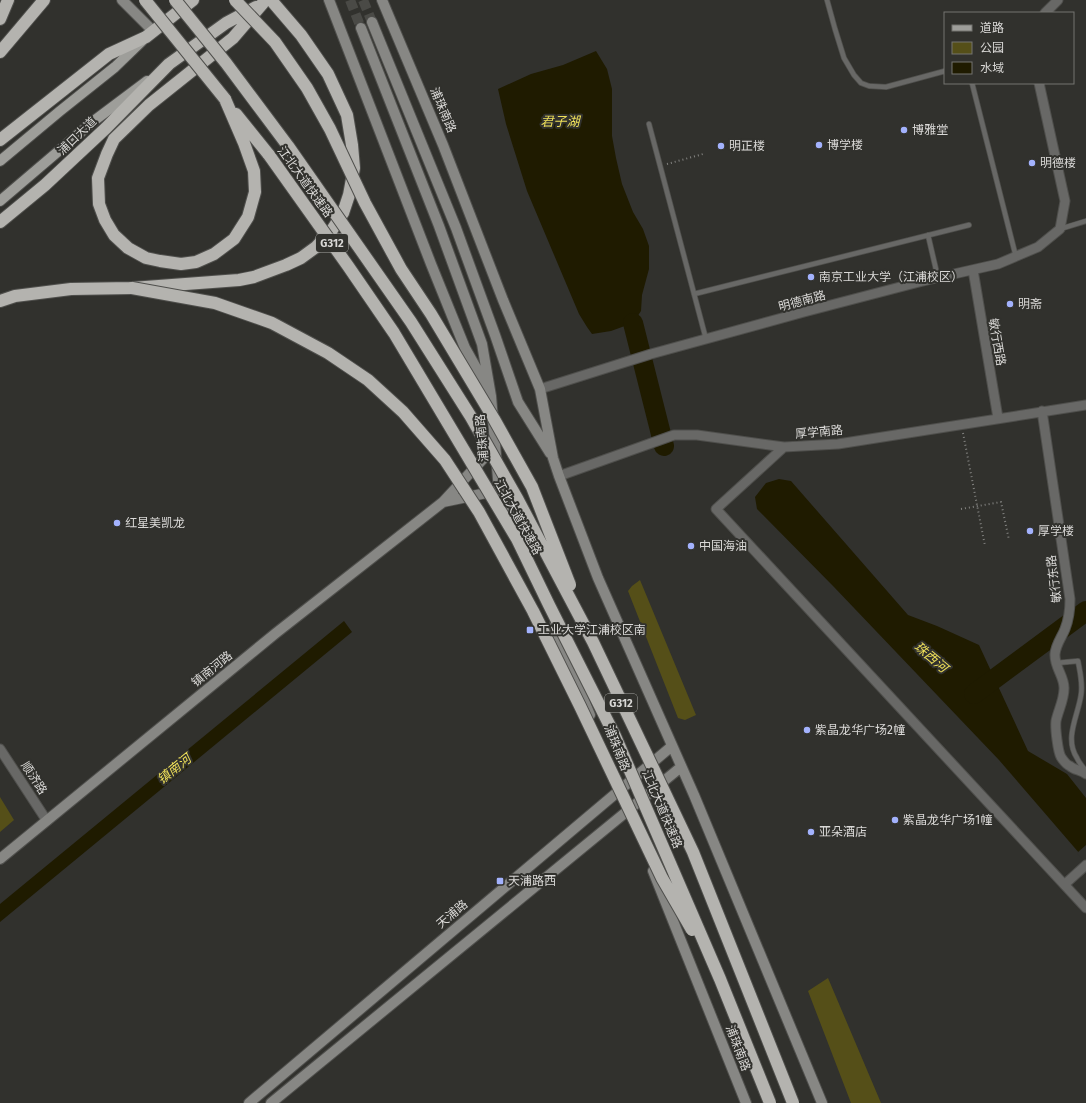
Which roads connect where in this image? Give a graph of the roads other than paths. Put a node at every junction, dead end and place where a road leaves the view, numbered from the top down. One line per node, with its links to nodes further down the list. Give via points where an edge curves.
1 (8, 0): 14 (highway)
2 (44, 0): 18 (highway)
3 (122, 0): 17 (street)
4 (145, 0): 23 (highway, 江北大道快速路 / G312, bridge)
5 (175, 0): 51 (highway, 江北大道快速路 / G312, bridge, via 288,146 415,328 471,417 518,500)
6 (193, 0): 17 (highway)
7 (235, 0): 51 (highway, bridge, via 275,42 306,88 330,129 365,202 401,268 498,426 532,487)
8 (329, 0): 41 (street, 浦珠南路, via 462,341)
9 (382, 0): 40 (street, 浦珠南路)
10 (827, 0): 20 (lane, via 844,58 861,83 886,87)
11 (1058, 0): 13 (street)
12 (267, 1): 19 (highway, 浦口大道, via 226,24); 23 (highway, via 233,38 149,105 114,140 98,178 99,204 114,235 128,248 146,258 181,264 196,262 214,254 234,239 248,217 252,205 255,192 254,170); 36 (highway, bridge, via 301,35 328,74 347,115 354,168 342,214 332,230 301,258 254,277)
13 (1046, 12)
14 (0, 19)
15 (372, 22): 47 (street, 浦珠南路, via 456,228 518,402)
16 (361, 28): 41 (street, 浦珠南路, via 439,226 482,344)
17 (149, 34): 25 (highway, via 109,54); 26 (main road, via 115,67)
18 (0, 52)
19 (169, 64): 27 (main road, 浦口大道, via 95,120); 29 (highway, 浦口大道, via 71,161)
20 (944, 71)
21 (972, 84): 33 (lane)
22 (1039, 84): 31 (street, via 1065,201)
23 (225, 99): 64 (highway, 江北大道快速路 / G312, bridge, via 269,155 394,333 517,539 615,736)
24 (649, 124): 37 (lane)
25 (0, 140)
26 (0, 161)
27 (0, 201)
28 (1086, 221): 31 (lane)
29 (0, 222)
30 (969, 225): 32 (lane)
31 (1060, 229): 33 (street, 明德南路, via 1038,247)
32 (928, 235): 35 (lane); 37 (lane)
33 (1016, 257): 34 (street, 明德南路)
34 (973, 270): 35 (street, 明德南路); 44 (street, 敏行西路)
35 (938, 278): 39 (street, 明德南路)
36 (132, 288): 38 (highway, via 71,289 16,296); 64 (highway, bridge, via 215,303 272,323 328,353 368,380 404,412 445,460 479,512 533,611 662,878)
37 (694, 294): 39 (lane)
38 (0, 301)
39 (706, 339): 40 (street, 明德南路)
40 (540, 389): 47 (street, 浦珠南路)
41 (492, 396): 45 (street, 浦珠南路)
42 (1086, 405): 43 (street, 厚学南路)
43 (1042, 411): 44 (street, 厚学南路); 52 (street, 敏行东路, via 1070,599 1068,620 1056,647)
44 (998, 418): 46 (street, 厚学南路, via 838,444)
45 (496, 445): 49 (street, 浦珠南路); 50 (street, 镇南河路)
46 (784, 447): 48 (street, 厚学南路, via 697,434 674,436); 62 (street, via 716,508)
47 (553, 458): 48 (street, 浦珠南路)
48 (559, 476): 53 (street, 浦珠南路, via 598,578)
49 (499, 491): 50 (street); 57 (street, 浦珠南路)
50 (443, 502): 59 (street, 镇南河路, via 276,633)
51 (592, 642): 69 (highway, 江北大道快速路 / G312, bridge, via 692,852)
52 (1056, 663): 56 (street, 敏行东路, via 1064,688 1056,723 1061,757 1070,766); 56 (lane, via 1078,661 1082,683 1081,695 1071,733 1076,758)
53 (672, 746): 55 (street, 浦珠南路); 57 (street, 天浦路)
54 (0, 749): 59 (street, 顺济路)
55 (681, 767): 58 (street); 70 (street, 浦珠南路)
56 (1086, 772)
57 (620, 789): 58 (street, 浦珠南路); 65 (street, 天浦路)
58 (628, 810): 66 (street); 67 (street, 浦珠南路)
59 (47, 821): 60 (street, 镇南河路)
60 (0, 859)
61 (1082, 868): 62 (street)
62 (1065, 884): 63 (street)
63 (1086, 908)
64 (720, 979): 68 (highway, 江北大道快速路 / G312, bridge)
65 (249, 1103)
66 (271, 1103)
67 (746, 1103)
68 (770, 1103)
69 (793, 1103)
70 (822, 1103)

